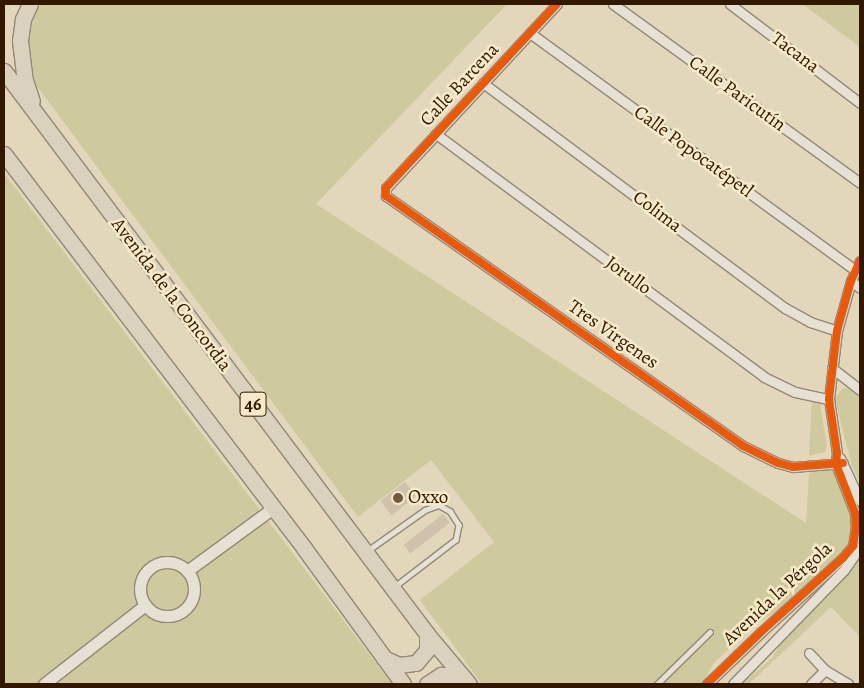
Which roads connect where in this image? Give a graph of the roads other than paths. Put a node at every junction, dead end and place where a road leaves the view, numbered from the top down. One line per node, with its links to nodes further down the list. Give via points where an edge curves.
1 (30, 4): 9 (main road, via 23,19 20,58)
2 (557, 4): 5 (street, Calle Barcena)
3 (613, 4): 12 (street, Calle Paricutín)
4 (730, 4): 8 (street, Tacana)
5 (530, 33): 7 (street, Calle Barcena); 15 (street, Calle Popocatépetl)
6 (4, 71): 9 (main road, Avenida de la Concordia / 46)
7 (483, 84): 10 (street, Calle Barcena); 18 (street, Colima, via 786,308 810,322)
8 (860, 103)
9 (40, 122): 26 (main road, Avenida de la Concordia / 46)
10 (436, 134): 13 (street, Calle Barcena); 21 (street, Jorullo, via 764,377 795,392)
11 (4, 154): 24 (main road, 46)
12 (860, 183)
13 (386, 188): 22 (street, Tres Virgenes, via 384,191 390,199 744,446 778,463 793,466)
14 (860, 261): 15 (street)
15 (855, 270): 16 (street)
16 (851, 282): 17 (street); 18 (street)
17 (860, 288)
18 (837, 331): 19 (street)
19 (832, 368): 20 (street); 21 (street)
20 (860, 390)
21 (829, 399): 22 (street)
22 (840, 463): 23 (street); 30 (street, Avenida la Pérgola, via 855,513 852,546 844,558)
23 (860, 501)
24 (273, 508): 27 (street); 35 (main road, 46)
25 (860, 547): 31 (street, Avenida la Pérgola, via 844,570)
26 (365, 552): 28 (main road, Avenida de la Concordia / 46); 28 (lane, via 433,506 444,507 456,518 460,531 456,540)
27 (187, 571): 29 (street, via 171,562 153,565 142,579 140,588); 29 (street, via 194,587 190,604 184,610 160,615)
28 (393, 589): 33 (main road, Avenida de la Concordia / 46)
29 (146, 605): 37 (street)
30 (774, 621): 31 (street); 42 (street, Avenida la Pérgola)
31 (785, 631): 43 (street, Avenida la Pérgola)
32 (710, 632): 41 (lane)
33 (427, 634): 35 (main road, via 427,650 416,663 399,665); 40 (main road, Avenida de la Concordia / 46)
34 (809, 653): 36 (street)
35 (383, 657): 38 (main road, 46)
36 (825, 670): 44 (street); 45 (street)
37 (44, 684)
38 (403, 684)
39 (427, 684): 40 (main road, via 441,675 451,675)
40 (469, 684)
41 (657, 684)
42 (708, 684)
43 (733, 684)
44 (811, 684)
45 (848, 684)

